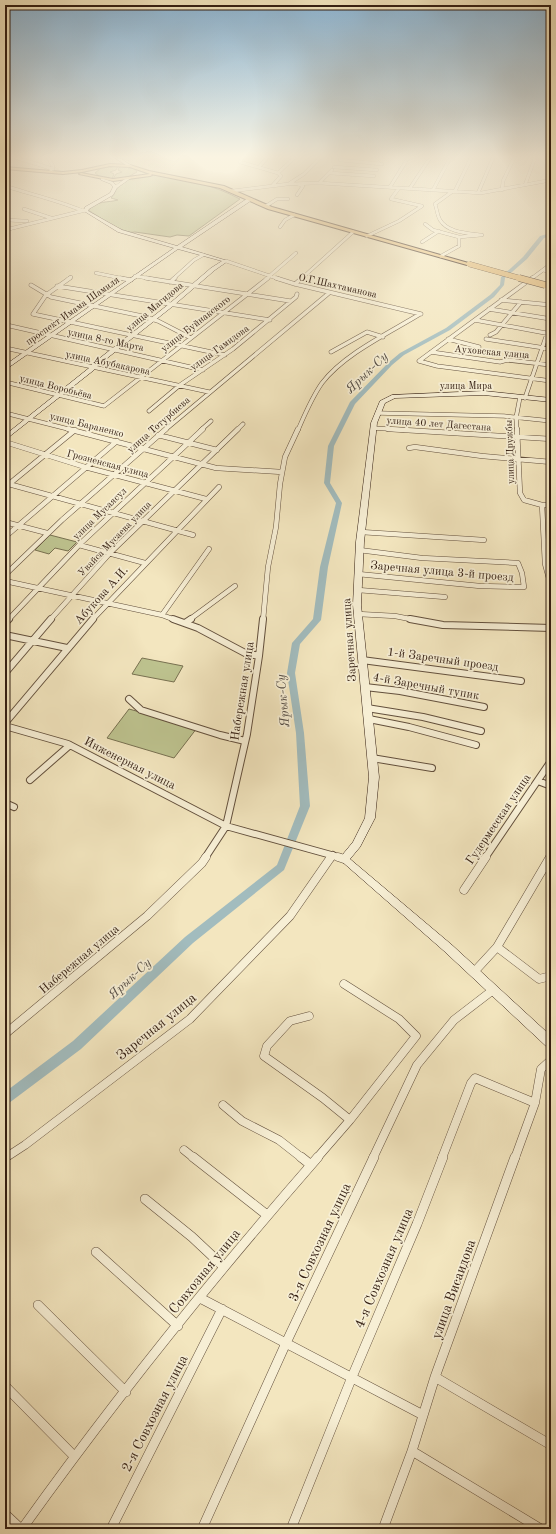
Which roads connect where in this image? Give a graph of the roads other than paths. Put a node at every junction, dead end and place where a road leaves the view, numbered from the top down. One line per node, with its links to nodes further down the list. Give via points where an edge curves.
1 (118, 230): 12 (main road, О.Г.Шахтаманова)
2 (204, 230): 12 (main road, проспект Имама Шамиля)
3 (345, 230): 8 (highway)
4 (381, 230): 9 (street)
5 (436, 230): 7 (street)
6 (460, 230): 10 (street, via 482,235)
7 (439, 231): 10 (street); 11 (street)
8 (353, 232): 9 (highway); 25 (street)
9 (367, 236): 15 (highway)
10 (459, 237): 15 (street, via 459,246)
11 (422, 242)
12 (177, 248): 14 (main road, О.Г.Шахтаманова); 23 (main road, проспект Имама Шамиля)
13 (296, 253): 21 (street, улица Буйнакского)
14 (203, 255): 16 (main road, О.Г.Шахтаманова); 24 (street)
15 (441, 256): 28 (highway, bridge)
16 (226, 261): 21 (street, О.Г.Шахтаманова); 27 (main road, улица Магидова)
17 (551, 264): 18 (street)
18 (543, 270): 19 (street); 35 (street)
19 (551, 272)
20 (96, 273): 23 (street)
21 (270, 276): 25 (street, О.Г.Шахтаманова); 31 (street, улица Буйнакского)
22 (71, 277): 29 (street)
23 (133, 278): 24 (street); 34 (main road, проспект Имама Шамиля)
24 (170, 282): 27 (street)
25 (295, 284): 30 (street, О.Г.Шахтаманова)
26 (31, 285): 33 (street)
27 (193, 285): 31 (street); 38 (main road, улица Магидова)
28 (548, 285)
29 (56, 286): 33 (street); 34 (street)
30 (329, 293): 44 (street, О.Г.Шахтаманова); 81 (street, улица Тотурбиева)
31 (247, 294): 36 (street); 42 (street, улица Буйнакского)
32 (297, 294): 36 (street, улица Гамидова)
33 (46, 295): 40 (street); 49 (street, via 33,314)
34 (110, 295): 38 (street); 40 (main road, проспект Имама Шамиля)
35 (502, 300): 37 (street); 41 (street)
36 (290, 301): 47 (street, улица Гамидова)
37 (521, 302): 39 (street); 43 (street)
38 (171, 305): 42 (street); 46 (main road, улица Магидова)
39 (551, 305)
40 (93, 307): 46 (street); 49 (main road, проспект Имама Шамиля)
41 (489, 309): 43 (street); 48 (street)
42 (223, 313): 47 (street); 57 (street, улица Буйнакского)
43 (511, 313): 45 (street); 51 (street)
44 (421, 314): 56 (street, Набережная улица)
45 (551, 319)
46 (153, 320): 53 (main road, улица Магидова); 57 (street)
47 (270, 320): 69 (street, улица Гамидова)
48 (475, 320): 51 (street); 59 (street)
49 (71, 322): 53 (street); 55 (main road, проспект Имама Шамиля)
50 (6, 325): 55 (street, улица 8-го Марта)
51 (501, 325): 52 (street); 54 (street)
52 (550, 334): 63 (street, улица Дружбы)
53 (133, 335): 60 (street); 65 (main road, улица Магидова)
54 (490, 335)
55 (51, 336): 65 (street, улица 8-го Марта); 68 (main road, проспект Имама Шамиля)
56 (383, 337): 66 (street, via 367,332); 114 (street, Набережная улица, via 345,360 323,382 286,457)
57 (191, 338): 60 (street, улица Буйнакского)
58 (486, 339): 63 (street)
59 (448, 340): 61 (street); 67 (street)
60 (181, 346): 69 (street); 70 (street, улица Буйнакского)
61 (479, 347)
62 (5, 348): 68 (street, улица Абубакарова)
63 (542, 348): 64 (street); 71 (street, улица Дружбы)
64 (551, 349)
65 (115, 350): 70 (street, улица 8-го Марта); 73 (main road, улица Магидова)
66 (331, 352)
67 (431, 352): 71 (street, Ауховская улица, via 500,362 507,360); 77 (street, via 418,361)
68 (27, 353): 73 (street, улица Абубакарова); 74 (main road, проспект Имама Шамиля)
69 (225, 355): 75 (street, улица Гамидова)
70 (162, 360): 75 (street, улица 8-го Марта); 76 (street, улица Буйнакского)
71 (537, 363): 72 (street, Ауховская улица); 77 (street, улица Дружбы)
72 (551, 365)
73 (93, 366): 76 (street, улица Абубакарова); 82 (main road, улица Магидова)
74 (5, 368)
75 (202, 370): 80 (street, улица Гамидова)
76 (141, 377): 80 (street, улица Абубакарова); 86 (street, улица Буйнакского)
77 (533, 379): 78 (street); 83 (street, улица Дружбы)
78 (551, 381)
79 (5, 382): 82 (street, улица Воробьёва)
80 (180, 385): 81 (street, улица Абубакарова); 87 (street, улица Гамидова)
81 (208, 392): 98 (street, улица Тотурбиева)
82 (57, 394): 86 (street, улица Воробьёва); 90 (main road, улица Магидова)
83 (522, 397): 84 (main road, улица Мира); 85 (main road, улица Мира, via 484,393 394,396); 91 (street, улица Дружбы)
84 (551, 400)
85 (382, 402): 89 (main road, Заречная улица)
86 (104, 406)
87 (149, 411)
88 (5, 413): 90 (street, улица Бараненко)
89 (378, 413): 91 (street); 95 (main road, Заречная улица)
90 (26, 418): 96 (street, улица Бараненко); 97 (main road, улица Магидова); 100 (main road, улица Магидова)
91 (516, 418): 93 (street); 99 (street, улица Дружбы)
92 (211, 421): 104 (street, улица Мусаясул)
93 (551, 421)
94 (243, 424): 107 (street, Увайса Мусаева улица)
95 (373, 428): 99 (street, улица 40 лет Дагестана); 132 (main road, Заречная улица)
96 (75, 430): 102 (street, улица Бараненко); 108 (street)
97 (5, 432)
98 (158, 435): 104 (street); 105 (street, улица Тотурбиева)
99 (518, 437): 101 (street, улица 40 лет Дагестана); 110 (street, улица Дружбы)
100 (5, 438)
101 (551, 440)
102 (117, 441): 105 (street, улица Бараненко); 113 (street)
103 (5, 442): 108 (street, Грозненская улица)
104 (189, 442): 107 (street); 109 (street, улица Мусаясул)
105 (144, 448): 109 (street, улица Бараненко); 115 (street, улица Тотурбиева)
106 (410, 448): 110 (street)
107 (217, 450): 112 (street, Увайса Мусаева улица)
108 (45, 454): 113 (street, Грозненская улица); 117 (street)
109 (173, 457): 112 (street, улица Бараненко); 116 (street, улица Мусаясул)
110 (519, 459): 111 (street); 123 (street, улица Дружбы, via 520,492 524,500)
111 (551, 462)
112 (200, 464): 114 (street, улица Бараненко, via 226,470); 119 (street, Увайса Мусаева улица)
113 (85, 467): 115 (street, Грозненская улица); 120 (street)
114 (282, 472): 165 (street, Набережная улица, via 276,527 268,567)
115 (114, 474): 116 (street, Грозненская улица); 122 (street, улица Тотурбиева)
116 (145, 482): 119 (street, Грозненская улица); 125 (street, улица Мусаясул)
117 (6, 484): 120 (street)
118 (219, 487): 121 (street, Абукова А.И.)
119 (174, 490): 121 (street, Грозненская улица); 129 (street, Увайса Мусаева улица)
120 (51, 496): 122 (street); 130 (street)
121 (206, 499): 131 (street, Абукова А.И.)
122 (79, 504): 125 (street); 133 (street, улица Тотурбиева)
123 (542, 505): 124 (street, улица Дружбы); 126 (street)
124 (551, 505)
125 (112, 513): 129 (street); 139 (street, улица Мусаясул)
126 (543, 521): 127 (street); 135 (street)
127 (551, 521)
128 (5, 522): 130 (street)
129 (142, 522): 131 (street); 142 (street, Увайса Мусаева улица)
130 (18, 526): 133 (street); 136 (street)
131 (175, 531): 134 (street); 145 (street, Абукова А.И.)
132 (361, 532): 138 (street); 141 (main road, Заречная улица)
133 (47, 533): 148 (street, улица Тотурбиева)
134 (193, 536)
135 (544, 536): 137 (street); 143 (street)
136 (5, 537)
137 (551, 537)
138 (484, 540)
139 (79, 545): 142 (street); 152 (street, улица Мусаясул)
140 (209, 549): 158 (street)
141 (359, 550): 147 (main road, Заречная улица); 147 (street, Заречная улица 3-й проезд, via 422,558 518,563 524,587 480,586)
142 (110, 553): 145 (street); 154 (street, Увайса Мусаева улица)
143 (544, 554): 144 (street); 146 (street)
144 (551, 554)
145 (145, 563): 156 (street, Абукова А.И.)
146 (549, 571): 151 (street)
147 (358, 574): 153 (main road, Заречная улица)
148 (5, 575)
149 (5, 581): 152 (street)
150 (235, 586): 160 (street)
151 (551, 586)
152 (38, 588): 154 (street); 159 (street, улица Мусаясул)
153 (358, 590): 155 (street); 157 (main road, Заречная улица)
154 (71, 595): 156 (street); 163 (street, Увайса Мусаева улица)
155 (445, 597)
156 (107, 603): 158 (street); 164 (street, Абукова А.И.)
157 (358, 614): 161 (street, via 394,616 443,625); 166 (main road, Заречная улица)
158 (162, 615): 160 (street)
159 (5, 623)
160 (185, 623): 165 (street, via 245,653)
161 (551, 628)
162 (5, 635): 163 (street)
163 (33, 641): 164 (street); 167 (street, Увайса Мусаева улица)
164 (67, 648): 174 (street, Абукова А.И.)
165 (259, 656): 177 (street, Набережная улица)
166 (362, 660): 168 (street, 1-й Заречный проезд); 169 (main road, Заречная улица)
167 (5, 673)
168 (521, 681)
169 (365, 687): 171 (street, 4-й Заречный тупик); 172 (main road, Заречная улица)
170 (129, 699): 177 (street, via 141,710)
171 (484, 707)
172 (367, 708): 173 (main road, Заречная улица); 176 (street, via 423,717)
173 (369, 719): 178 (street); 180 (main road, Заречная улица)
174 (5, 723)
175 (5, 726): 179 (street, Инженерная улица)
176 (481, 731)
177 (245, 741): 188 (street, Набережная улица)
178 (476, 745)
179 (70, 746): 183 (street); 188 (street, Инженерная улица)
180 (372, 758): 182 (street); 191 (main road, Заречная улица, via 374,777 370,818 356,844)
181 (551, 761): 184 (street, Гудермесская улица)
182 (432, 768)
183 (30, 780)
184 (538, 780): 185 (street); 192 (street, Гудермесская улица)
185 (551, 786)
186 (5, 803): 187 (street)
187 (14, 807)
188 (226, 826): 189 (street, Инженерная улица); 199 (street, Набережная улица, via 202,864 147,916)
189 (333, 855): 191 (street, Инженерная улица); 206 (street, Заречная улица, via 290,916 190,1019 25,1146)
190 (551, 856): 193 (street)
191 (344, 859): 194 (main road)
192 (464, 890)
193 (497, 947): 194 (street); 195 (street, via 539,979)
194 (474, 972): 197 (main road)
195 (551, 976)
196 (344, 984): 204 (street, Совхозная улица, via 399,1019 416,1036)
197 (493, 990): 200 (main road); 216 (street, 3-я Совхозная улица, via 454,1020 417,1065)
198 (309, 1016): 204 (street, via 290,1021 267,1046 264,1056)
199 (5, 1034)
200 (551, 1043)
201 (551, 1060): 202 (street, улица Висаидова, via 542,1069)
202 (535, 1103): 217 (street, 4-я Совхозная улица, via 475,1078); 218 (street, улица Висаидова)
203 (222, 1106): 207 (street, via 279,1140)
204 (350, 1120): 207 (street, Совхозная улица)
205 (184, 1150): 209 (street)
206 (5, 1158)
207 (311, 1165): 209 (street, Совхозная улица)
208 (146, 1199): 211 (street, via 192,1237)
209 (268, 1215): 211 (street, Совхозная улица)
210 (96, 1252): 215 (street)
211 (224, 1268): 212 (street, Совхозная улица)
212 (200, 1298): 214 (street); 215 (street, Совхозная улица)
213 (38, 1305): 220 (street)
214 (222, 1309): 216 (street); 227 (street, 2-я Совхозная улица)
215 (178, 1326): 220 (street, Совхозная улица)
216 (286, 1343): 217 (street); 228 (street, 3-я Совхозная улица)
217 (352, 1377): 221 (street); 229 (street, 4-я Совхозная улица)
218 (435, 1377): 221 (street, улица Висаидова); 222 (street)
219 (5, 1386): 224 (street)
220 (126, 1392): 224 (street, Совхозная улица)
221 (423, 1415): 223 (street, улица Висаидова)
222 (551, 1445)
223 (412, 1451): 230 (street, улица Висаидова); 231 (street)
224 (74, 1456): 226 (street, Совхозная улица)
225 (5, 1514): 226 (street)
226 (21, 1529)
227 (111, 1529)
228 (202, 1529)
229 (291, 1529)
230 (383, 1529)
231 (541, 1529)

